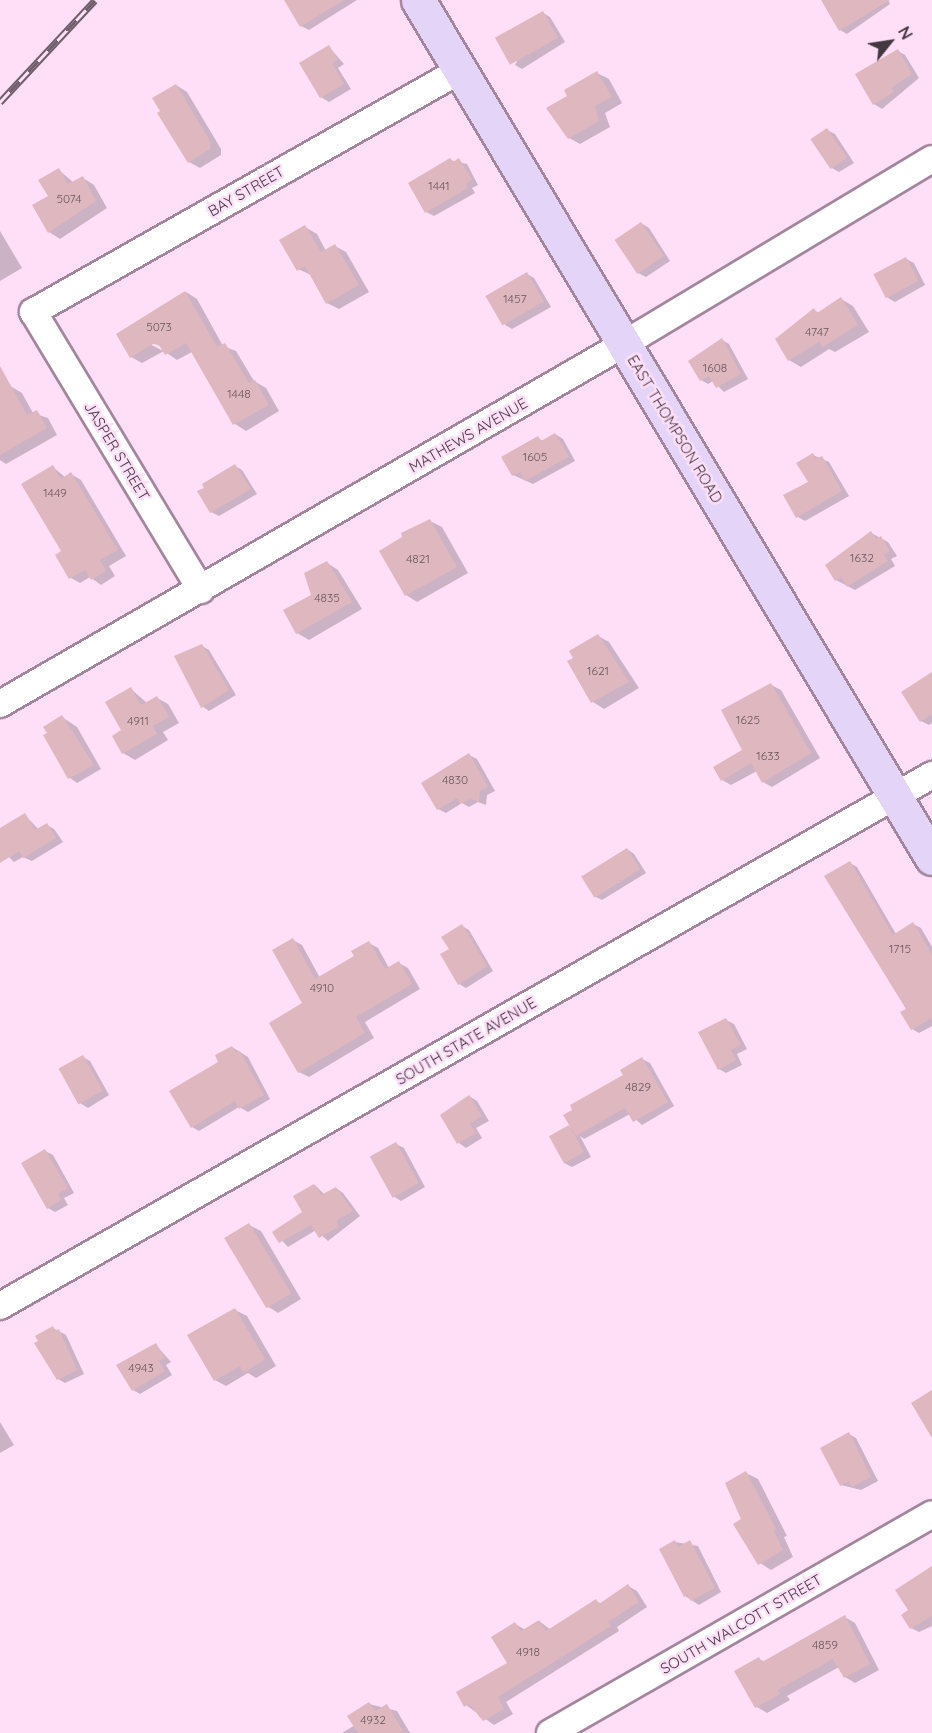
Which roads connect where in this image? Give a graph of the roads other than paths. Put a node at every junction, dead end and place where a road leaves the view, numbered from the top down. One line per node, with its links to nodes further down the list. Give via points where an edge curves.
1 (418, 0): 2 (main road, EAST THOMPSON ROAD)
2 (460, 70): 4 (street, BAY STREET); 5 (main road, EAST THOMPSON ROAD)
3 (932, 159): 5 (street, MATHEWS AVENUE)
4 (33, 312): 6 (street, JASPER STREET)
5 (624, 344): 6 (street, MATHEWS AVENUE); 9 (main road, EAST THOMPSON ROAD)
6 (201, 590): 7 (street, MATHEWS AVENUE)
7 (0, 704)
8 (932, 775): 9 (street, SOUTH STATE AVENUE)
9 (895, 797): 10 (main road, EAST THOMPSON ROAD); 11 (street, SOUTH STATE AVENUE)
10 (932, 858)
11 (0, 1306)
12 (932, 1514): 13 (street, SOUTH WALCOTT STREET)
13 (550, 1733)

